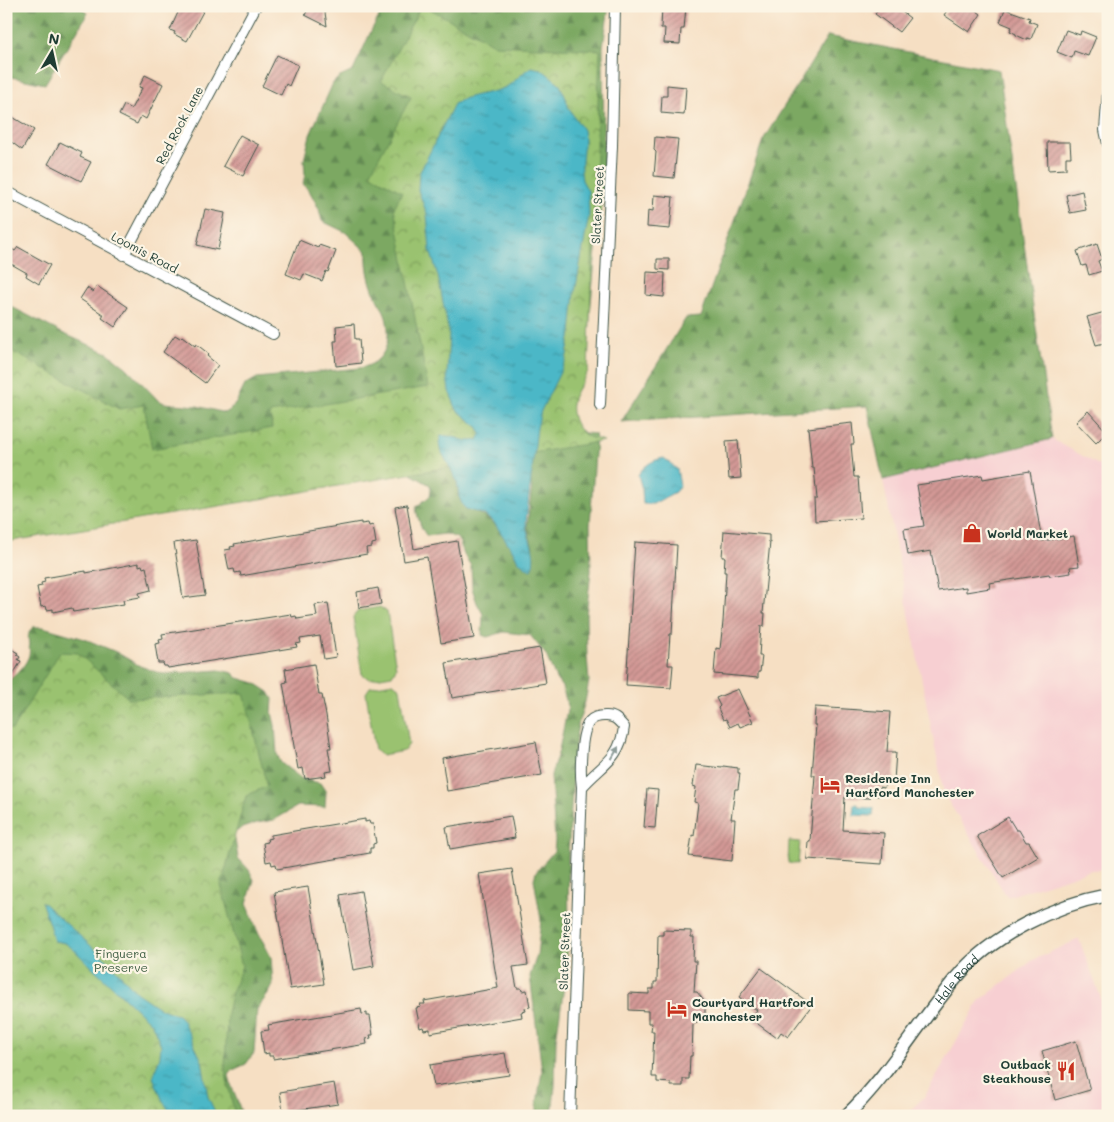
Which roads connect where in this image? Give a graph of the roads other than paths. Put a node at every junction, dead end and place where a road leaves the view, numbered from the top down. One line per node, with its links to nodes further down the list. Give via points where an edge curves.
1 (256, 6): 6 (street, Red Rock Lane)
2 (615, 6): 8 (street, Slater Street)
3 (1108, 91): 4 (street, via 1105,130)
4 (1108, 144)
5 (6, 190): 6 (street, Loomis Road)
6 (124, 255): 7 (street, Loomis Road)
7 (273, 334)
8 (600, 405)
9 (582, 787): 9 (street, Slater Street, one-way to 9, via 610,761 618,748 624,727 617,718 608,715 589,722 580,770); 11 (street, Slater Street)
10 (1108, 896): 12 (street, Hale Road, via 1039,917 975,959 956,978 892,1064)
11 (570, 1116)
12 (846, 1116)

